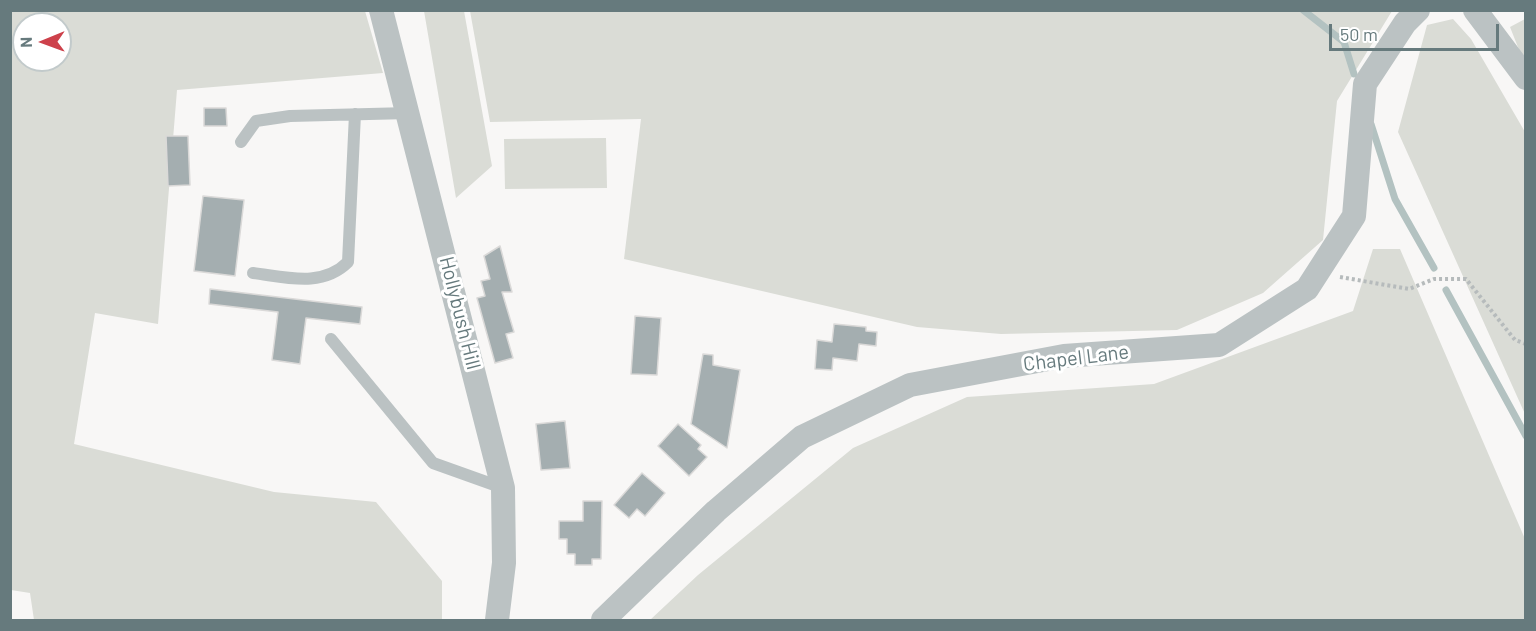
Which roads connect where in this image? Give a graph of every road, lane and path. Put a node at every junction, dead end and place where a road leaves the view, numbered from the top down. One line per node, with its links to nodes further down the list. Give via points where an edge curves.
1 (381, 10): 5 (street, Hollybush Hill)
2 (1418, 10): 9 (street, Chapel Lane, via 1365,84 1354,216)
3 (1475, 10): 4 (street)
4 (1526, 78)
5 (409, 113): 6 (lane); 12 (street, Hollybush Hill)
6 (355, 114): 7 (lane, via 256,121); 8 (lane, via 348,262 336,273 322,278)
7 (241, 142)
8 (252, 273)
9 (1317, 273): 11 (path, via 1409,289 1434,279 1466,279 1515,340); 14 (street, Chapel Lane, via 1307,289 1219,345 1064,356 910,385 802,437 716,511)
10 (331, 339): 12 (lane, via 433,463)
11 (1526, 344)
12 (503, 488): 13 (street, Hollybush Hill, via 504,563)
13 (497, 621)
14 (603, 621)

